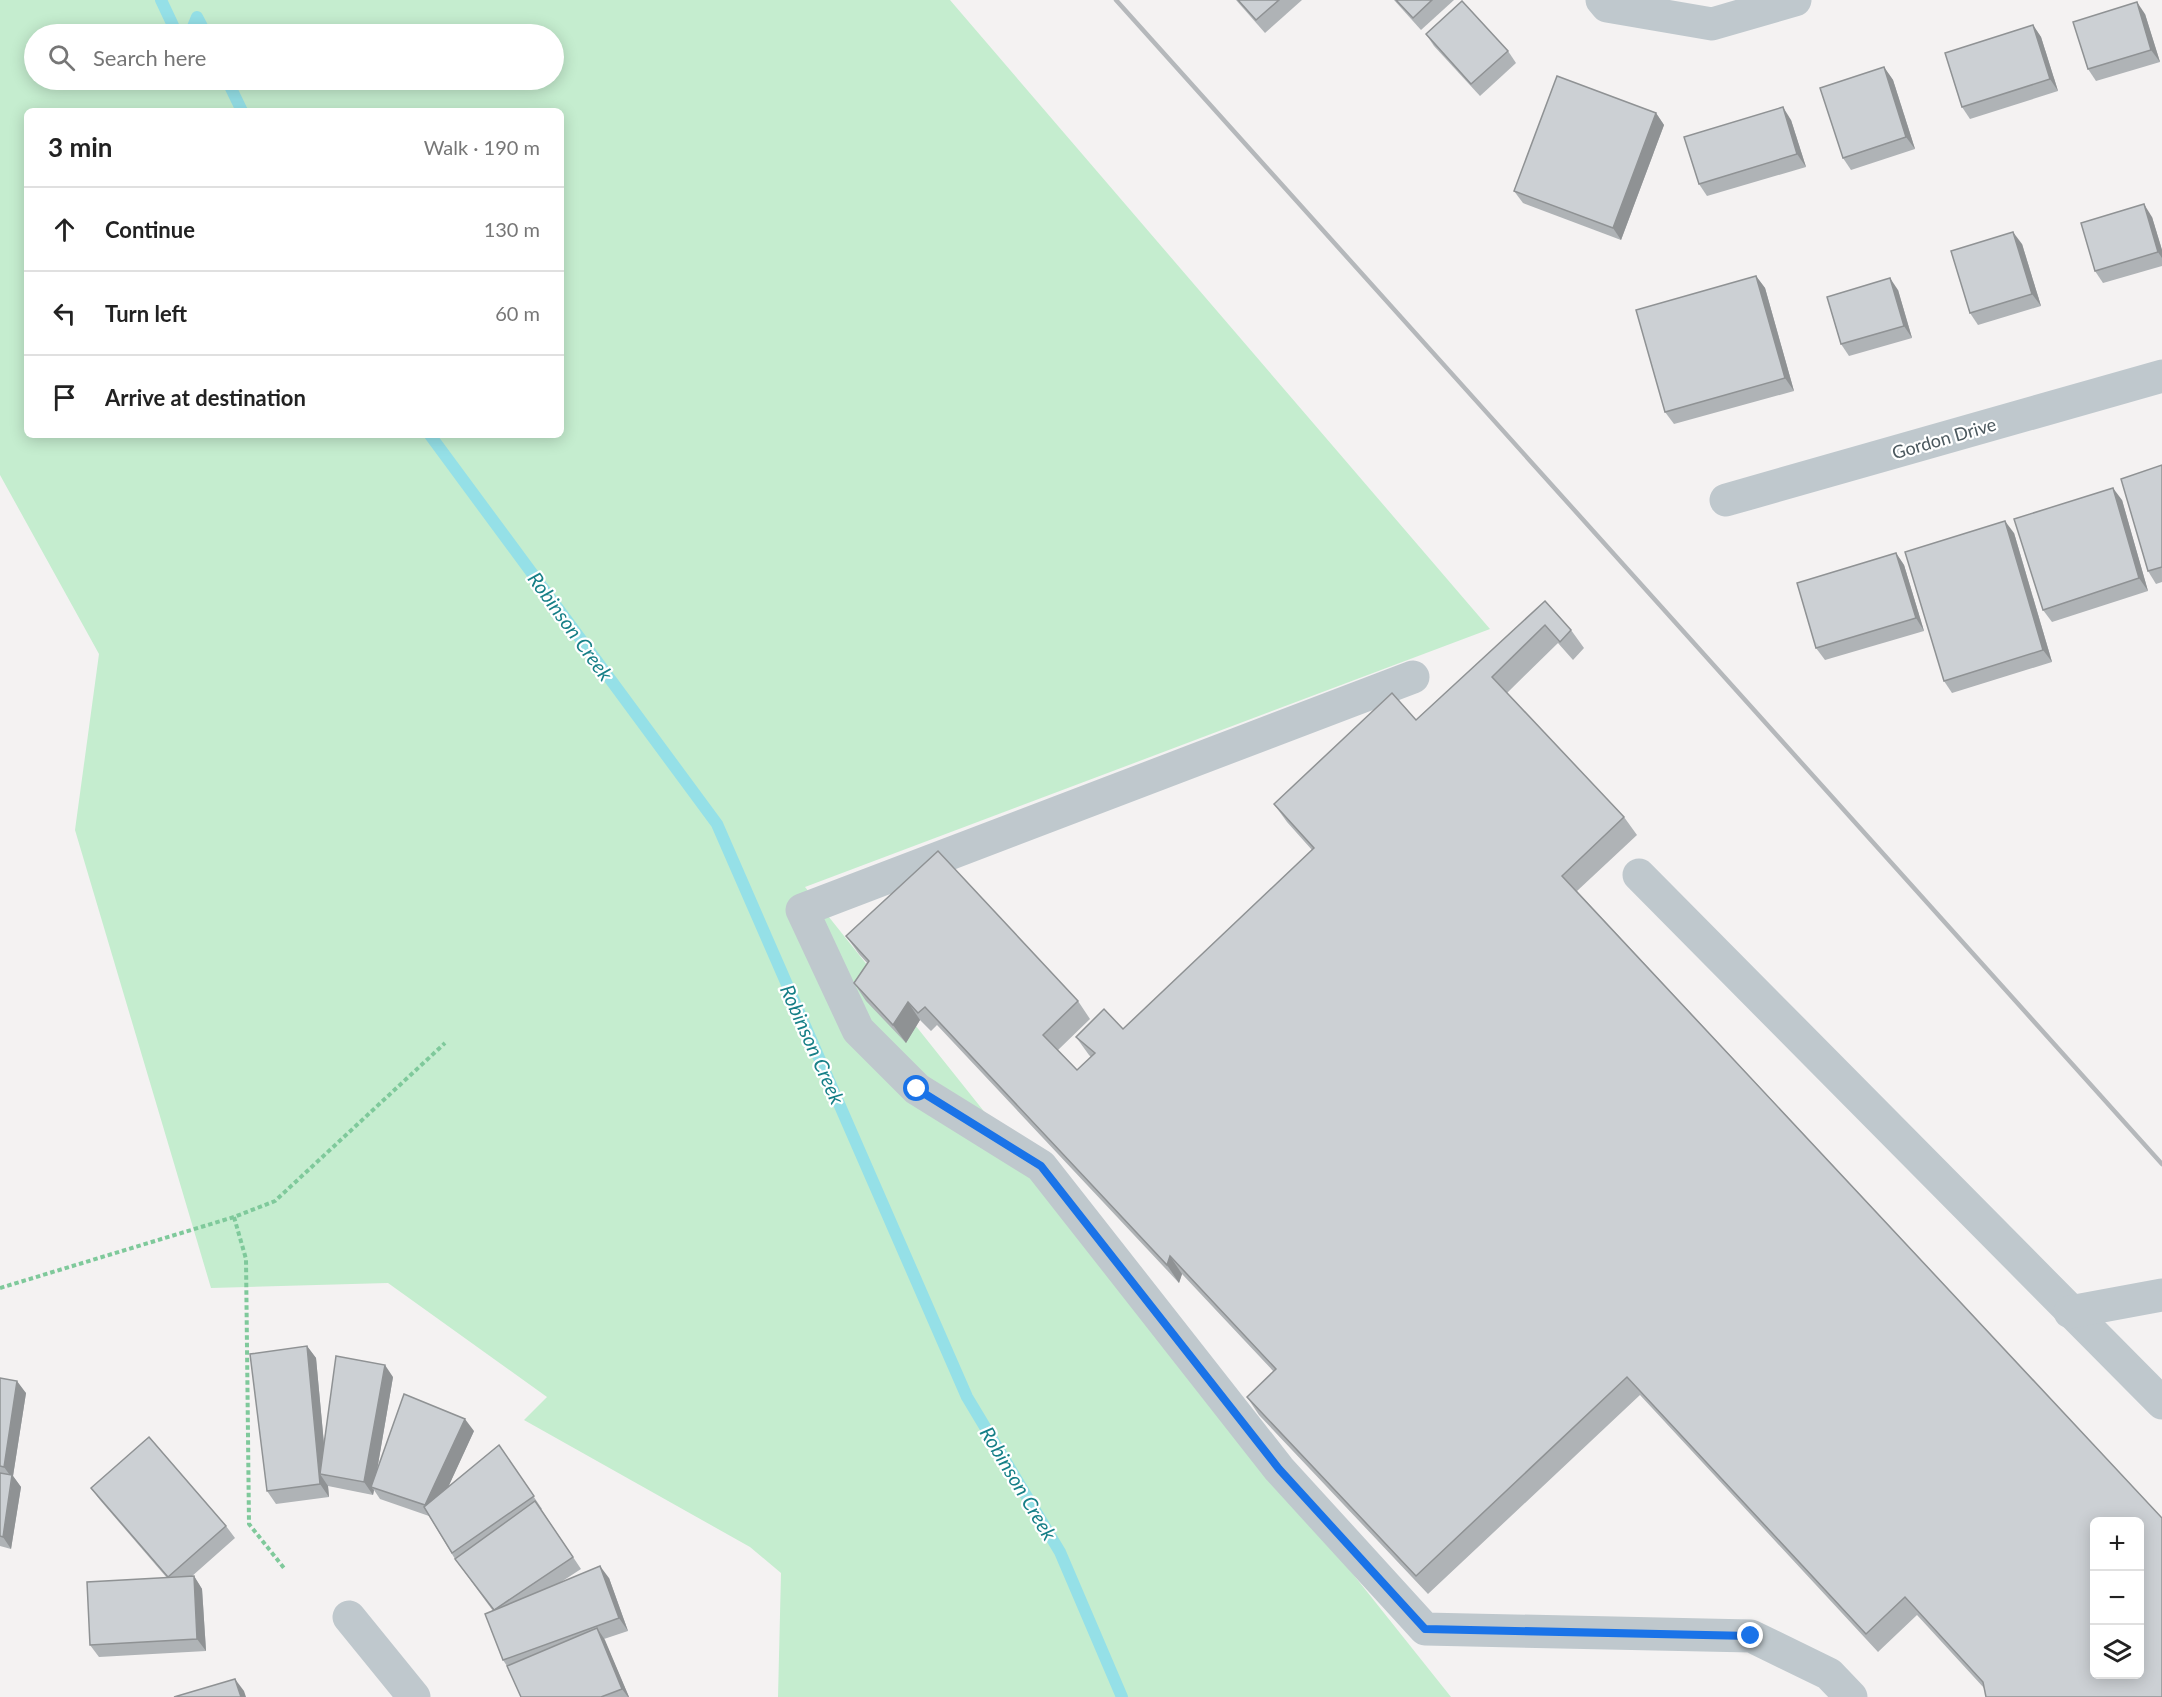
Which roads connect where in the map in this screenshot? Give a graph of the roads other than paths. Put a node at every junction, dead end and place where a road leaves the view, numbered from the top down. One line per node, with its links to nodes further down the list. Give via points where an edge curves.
1 (1602, 0): 2 (street, via 1607,6 1712,24)
2 (1795, 0)
3 (2162, 376): 4 (street, Gordon Drive)
4 (1726, 500)
5 (1413, 677): 12 (street, via 802,910 858,1030 917,1089 1041,1166 1279,1469 1425,1629 1751,1636 1829,1674)
6 (1639, 875): 8 (street)
7 (2162, 1295): 8 (street)
8 (2070, 1312): 9 (street)
9 (2162, 1403)
10 (349, 1617): 11 (street)
11 (414, 1697)
12 (1851, 1697)

